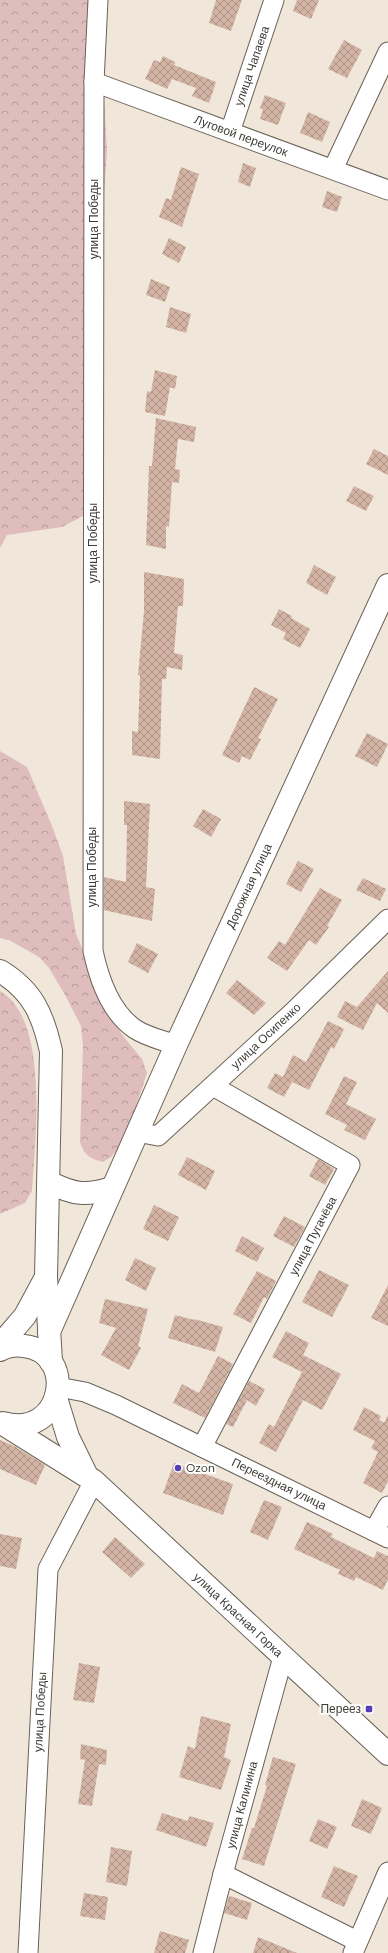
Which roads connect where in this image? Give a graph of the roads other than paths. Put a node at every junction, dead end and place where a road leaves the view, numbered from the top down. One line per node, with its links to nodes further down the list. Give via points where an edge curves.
1 (98, 0): 4 (street, улица Победы)
2 (274, 0): 5 (street, улица Чапаева)
3 (388, 52): 6 (street)
4 (94, 82): 5 (street, Луговой переулок); 11 (street, улица Победы, via 93,951 97,968 120,1017 135,1029)
5 (230, 132): 6 (street, Луговой переулок)
6 (333, 169): 7 (street, Луговой переулок)
7 (388, 190)
8 (388, 585): 11 (main road, Дорожная улица)
9 (388, 919): 12 (street, улица Осипенко)
10 (0, 971): 14 (main road, via 31,997 45,1024 51,1051)
11 (176, 1045): 13 (main road, Дорожная улица)
12 (213, 1086): 13 (street, улица Осипенко, via 158,1136); 23 (street, улица Пугачёва, via 350,1165)
13 (137, 1132): 15 (main road, Дорожная улица)
14 (49, 1182): 15 (main road, via 65,1191 86,1194); 16 (main road)
15 (112, 1188): 17 (main road, Дорожная улица)
16 (46, 1278): 17 (main road); 18 (main road, via 25,1316)
17 (49, 1332): 20 (main road)
18 (0, 1345)
19 (0, 1350): 20 (main road, via 17,1345 28,1347 41,1353)
20 (51, 1362): 21 (main road, via 57,1375)
21 (57, 1392): 22 (main road, via 51,1409 43,1418 31,1424 17,1426); 23 (street, Переездная улица, via 85,1392); 24 (main road, via 68,1438)
22 (2, 1423): 24 (main road)
23 (202, 1447): 26 (street, Переездная улица)
24 (91, 1478): 27 (main road, улица Красная Горка); 32 (street, улица Победы, via 48,1569)
25 (388, 1506): 26 (street)
26 (381, 1535)
27 (283, 1657): 28 (main road, улица Красная Горка); 30 (street, улица Калинина)
28 (388, 1754)
29 (388, 1872): 31 (street)
30 (223, 1874): 31 (street); 33 (street, улица Калинина)
31 (355, 1947)
32 (28, 1953)
33 (204, 1953)

